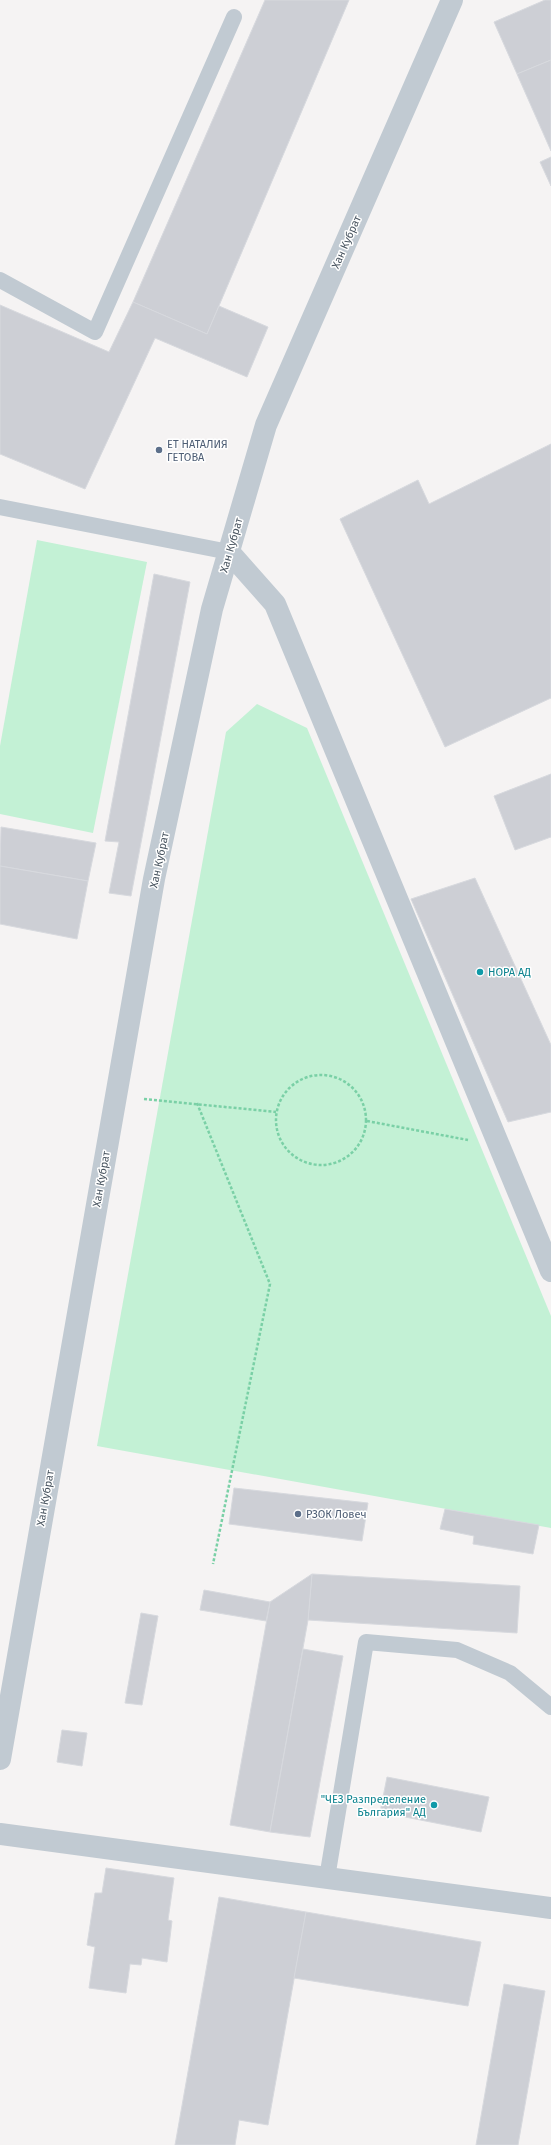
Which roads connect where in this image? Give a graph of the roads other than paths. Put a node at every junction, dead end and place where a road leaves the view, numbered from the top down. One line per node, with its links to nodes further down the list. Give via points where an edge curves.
1 (452, 0): 5 (street, Хан Кубрат, via 266,425)
2 (234, 17): 3 (lane, via 94,332)
3 (0, 280)
4 (0, 507): 5 (lane)
5 (229, 552): 6 (street, via 275,604); 8 (street, Хан Кубрат, via 212,609 156,872)
6 (551, 1271)
7 (551, 1707): 10 (lane, via 510,1673 457,1650 366,1642)
8 (0, 1759)
9 (0, 1834): 10 (street)
10 (327, 1878): 11 (street)
11 (551, 1908)

